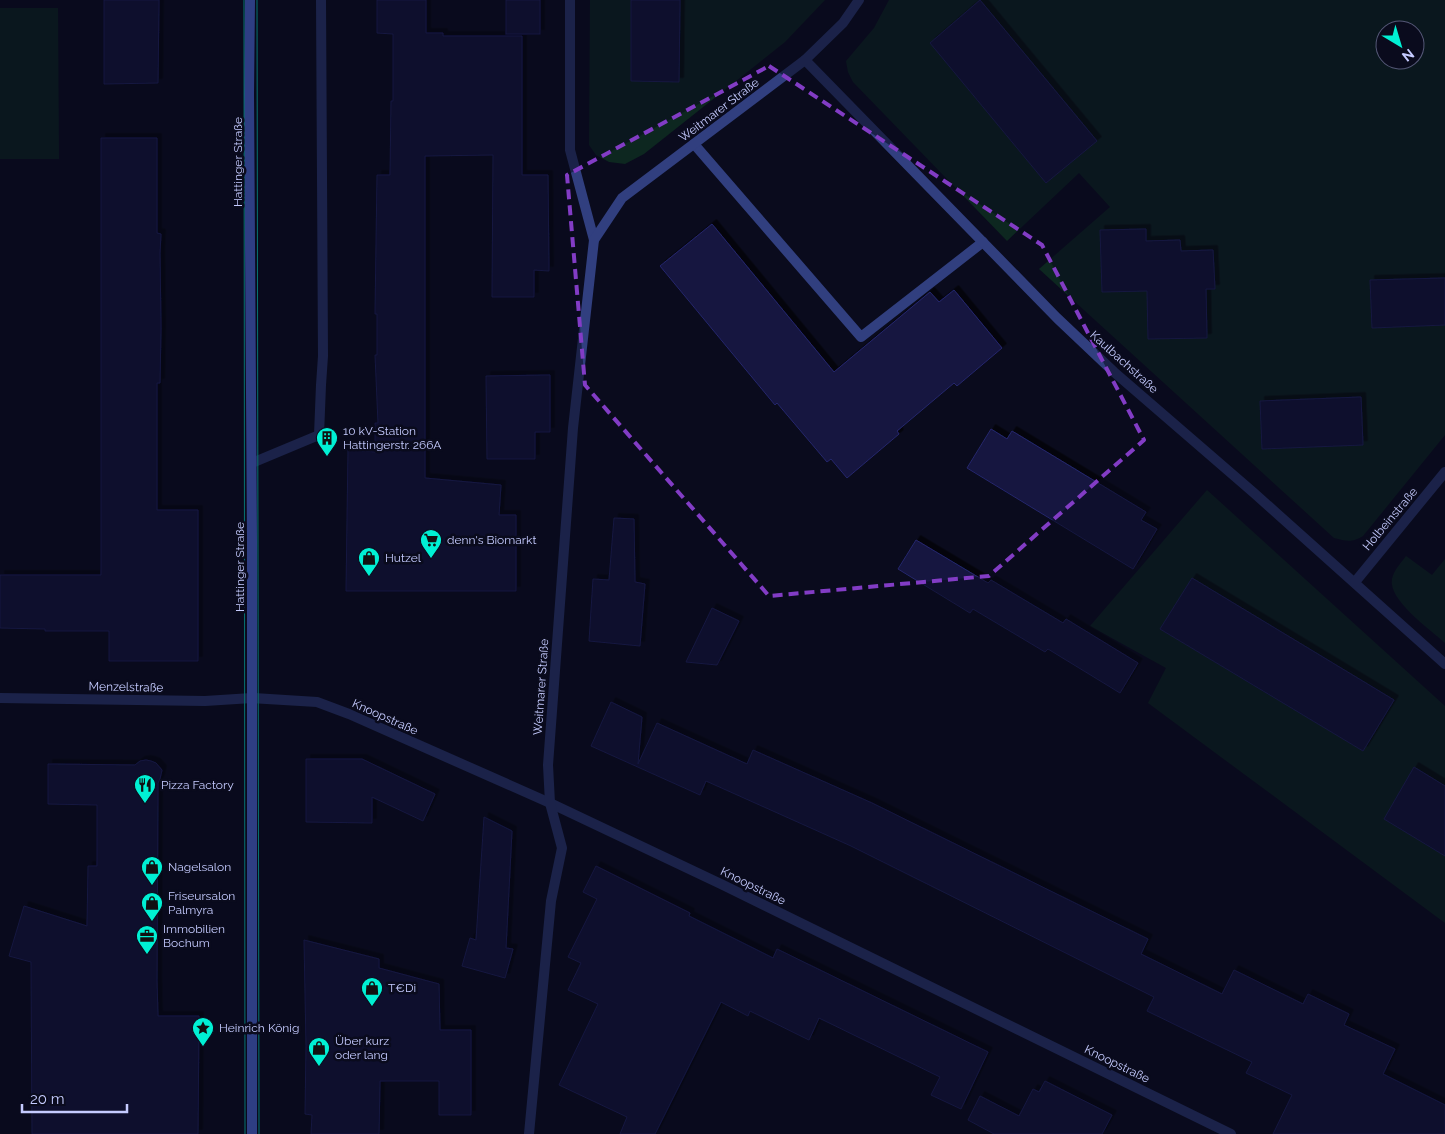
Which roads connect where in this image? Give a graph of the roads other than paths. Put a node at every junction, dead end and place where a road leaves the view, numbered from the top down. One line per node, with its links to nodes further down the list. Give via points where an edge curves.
1 (250, 0): 9 (main road, Hattinger Straße)
2 (321, 0): 9 (street, via 323,356 319,435)
3 (570, 0): 7 (street, Weitmarer Straße, via 570,150)
4 (859, 0): 5 (street, Weitmarer Straße, via 843,23)
5 (805, 60): 6 (street, Weitmarer Straße); 8 (street, Kaulbachstraße)
6 (694, 144): 7 (street, Weitmarer Straße, via 622,198); 8 (street, via 861,337)
7 (594, 240): 15 (street, Weitmarer Straße, via 571,447 548,765)
8 (983, 242): 11 (street, Kaulbachstraße, via 1114,372)
9 (252, 463): 14 (main road, Hattinger Straße)
10 (1445, 472): 11 (street, Holbeinstraße)
11 (1354, 582): 12 (street, Kaulbachstraße)
12 (1445, 664)
13 (0, 698): 14 (street, Menzelstraße, via 205,701)
14 (252, 698): 15 (street, Knoopstraße, via 317,702); 16 (main road, Hattinger Straße)
15 (550, 803): 17 (street, Weitmarer Straße, via 562,848 551,901); 18 (street, Knoopstraße)
16 (252, 1134)
17 (529, 1134)
18 (1231, 1134)

